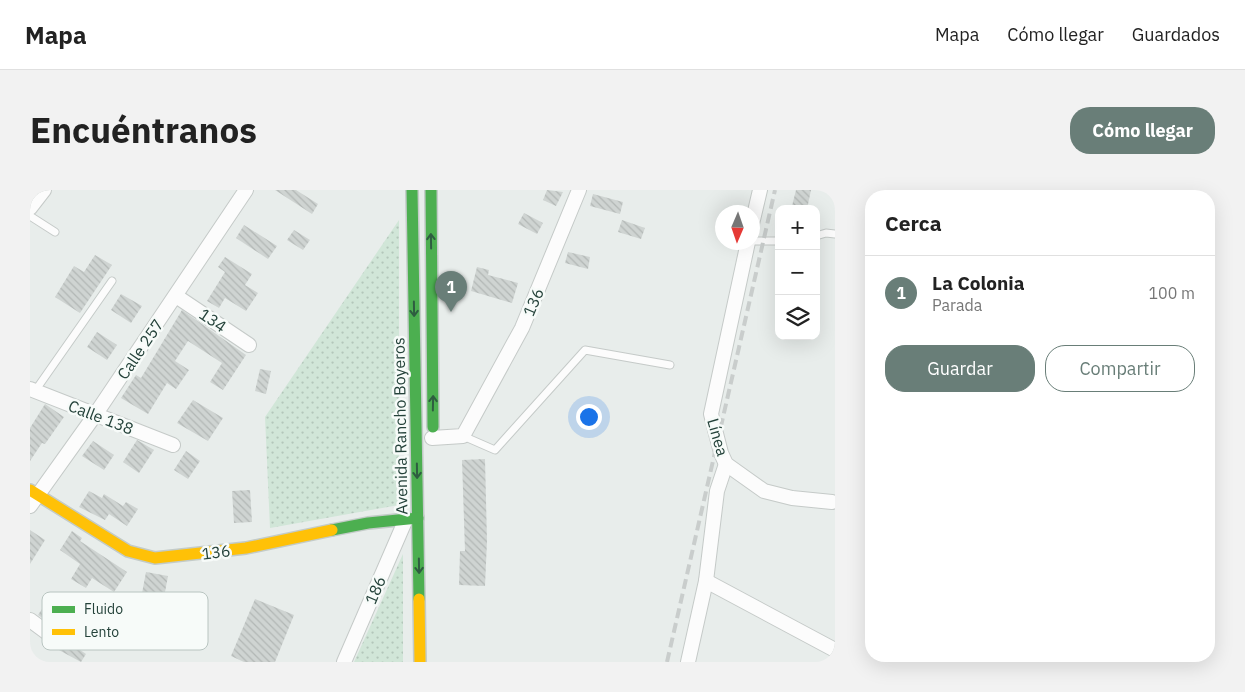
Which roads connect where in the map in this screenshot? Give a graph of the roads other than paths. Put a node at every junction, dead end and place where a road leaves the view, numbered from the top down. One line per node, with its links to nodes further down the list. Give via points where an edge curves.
1 (44, 190): 8 (street)
2 (246, 190): 17 (street, Calle 257)
3 (412, 190): 28 (main road, Avenida Rancho Boyeros, one-way to 28)
4 (431, 190): 23 (main road, Avenida Rancho Boyeros, one-way to 4)
5 (579, 190): 22 (street, 136, via 522,328)
6 (760, 190): 7 (street)
7 (756, 205)
8 (30, 208)
9 (30, 216): 10 (lane)
10 (55, 232)
11 (835, 234): 12 (lane)
12 (820, 235)
13 (760, 241): 14 (lane)
14 (775, 241)
15 (746, 250): 25 (street, Línea, via 710,414)
16 (112, 282): 20 (lane)
17 (176, 296): 18 (street, 134); 21 (street, Calle 257)
18 (249, 345)
19 (670, 364): 22 (lane, via 585,350 495,450)
20 (33, 390): 21 (street, Calle 138)
21 (96, 415): 24 (street, Calle 138); 26 (street, Calle 257)
22 (463, 436): 23 (street)
23 (433, 442)
24 (173, 445)
25 (726, 464): 27 (street, via 764,491); 29 (street, Línea, via 717,490)
26 (33, 497): 28 (main road, 136, via 128,551 155,558 246,548 368,523)
27 (832, 502)
28 (412, 518): 33 (street, 186); 34 (main road, Avenida Rancho Boyeros, one-way to 34)
29 (706, 581): 32 (street); 35 (street, Línea)
30 (30, 620): 31 (street)
31 (42, 628)
32 (835, 650)
33 (344, 662)
34 (420, 662)
35 (688, 662)

